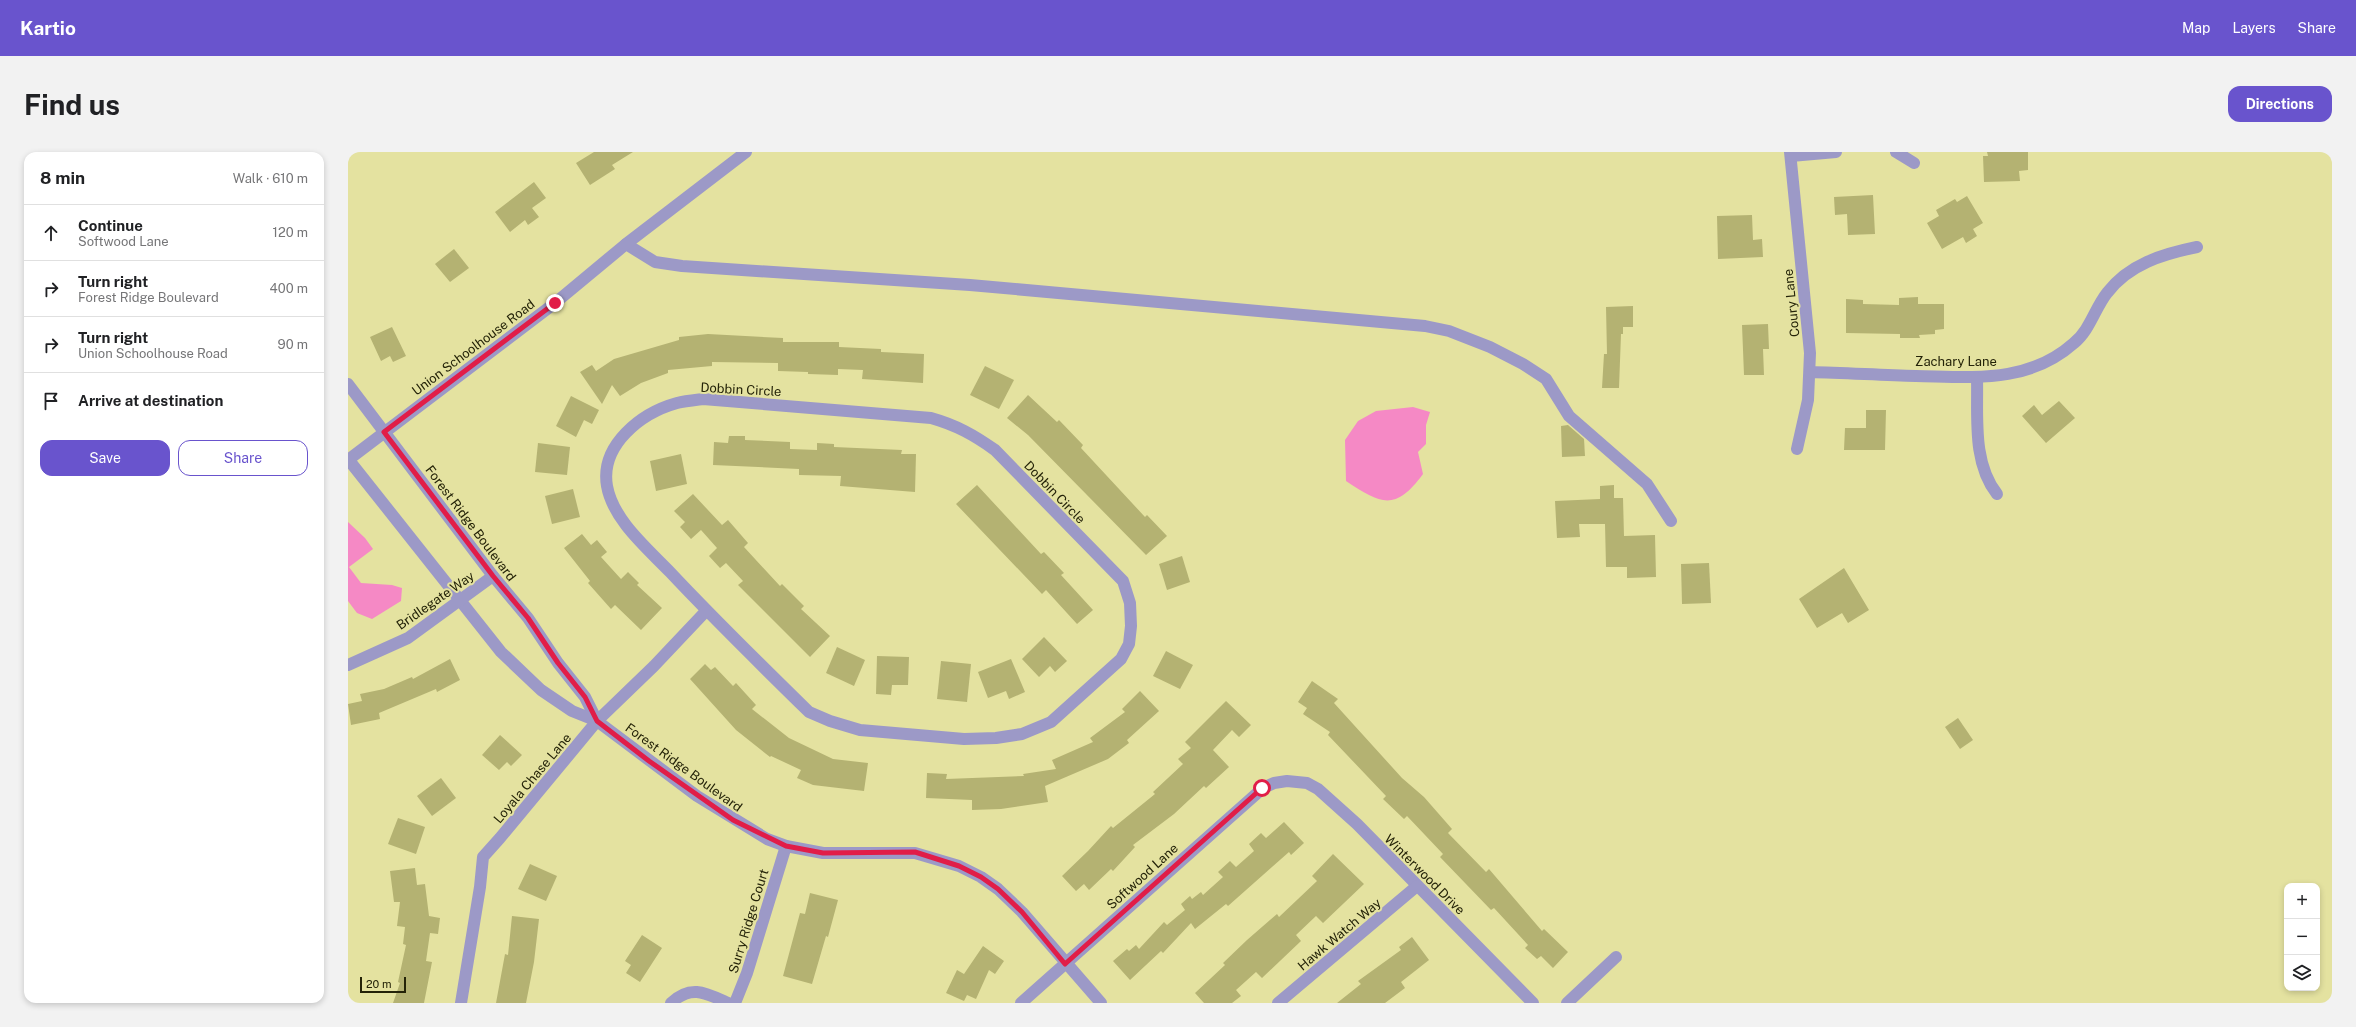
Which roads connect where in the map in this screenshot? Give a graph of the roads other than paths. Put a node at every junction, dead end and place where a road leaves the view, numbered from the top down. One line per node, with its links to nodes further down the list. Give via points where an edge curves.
1 (746, 152): 6 (street, Union Schoolhouse Road)
2 (1836, 152): 4 (street)
3 (1896, 152): 5 (street)
4 (1790, 154): 8 (street, Coury Lane)
5 (1914, 163)
6 (626, 244): 11 (street, Union Schoolhouse Road, via 555,303); 15 (street, via 655,262 682,266 1085,295 1425,326 1449,331 1490,347 1523,364 1546,380 1570,416 1647,484)
7 (2197, 247): 9 (street, Zachary Lane, via 2146,261 2124,276 2107,292 2075,343 2047,362 2018,373)
8 (1810, 372): 9 (street, Zachary Lane); 12 (street, Coury Lane, via 1807,407)
9 (1977, 378): 14 (street, via 1978,446 1988,483)
10 (348, 384): 11 (street, Forest Ridge Boulevard)
11 (384, 432): 13 (street, Union Schoolhouse Road); 16 (street, Forest Ridge Boulevard)
12 (1797, 450)
13 (348, 460): 17 (street, Forest Ridge Boulevard)
14 (1997, 494)
15 (1671, 520)
16 (493, 576): 17 (street, Bridlegate Way); 20 (street, Forest Ridge Boulevard, via 528,618 558,663 585,697)
17 (460, 601): 19 (street, Bridlegate Way, via 408,638); 20 (street, Forest Ridge Boulevard, via 501,652 541,690 572,710)
18 (706, 611): 18 (street, Dobbin Circle, via 809,712 860,730 964,739 1022,734 1051,722 1120,659 1129,644 1131,626 1130,603 1123,581 995,450 954,424 931,418 704,398 676,403 633,425 617,444 607,463 607,486 616,510 632,531); 20 (street, Loyala Chase Lane)
19 (348, 665)
20 (597, 721): 22 (street, Forest Ridge Boulevard, via 733,820); 26 (street, Loyala Chase Lane, via 483,857)
21 (1287, 780): 23 (street, Winterwood Drive, via 1307,783 1318,789); 25 (street, Softwood Lane, via 1262,788)
22 (786, 846): 25 (street, Forest Ridge Boulevard, via 823,853 915,852 959,866 998,889 1022,912); 29 (street, Surry Ridge Court, via 747,973)
23 (1417, 886): 32 (street, Hawk Watch Way); 33 (street, Winterwood Drive)
24 (1616, 957): 34 (street)
25 (1065, 964): 30 (street, Softwood Lane); 31 (street, Forest Ridge Boulevard)
26 (462, 1003)
27 (671, 1003): 28 (street, via 679,996 697,992)
28 (728, 1003)
29 (735, 1003)
30 (1021, 1003)
31 (1101, 1003)
32 (1278, 1003)
33 (1534, 1003)
34 (1567, 1003)

